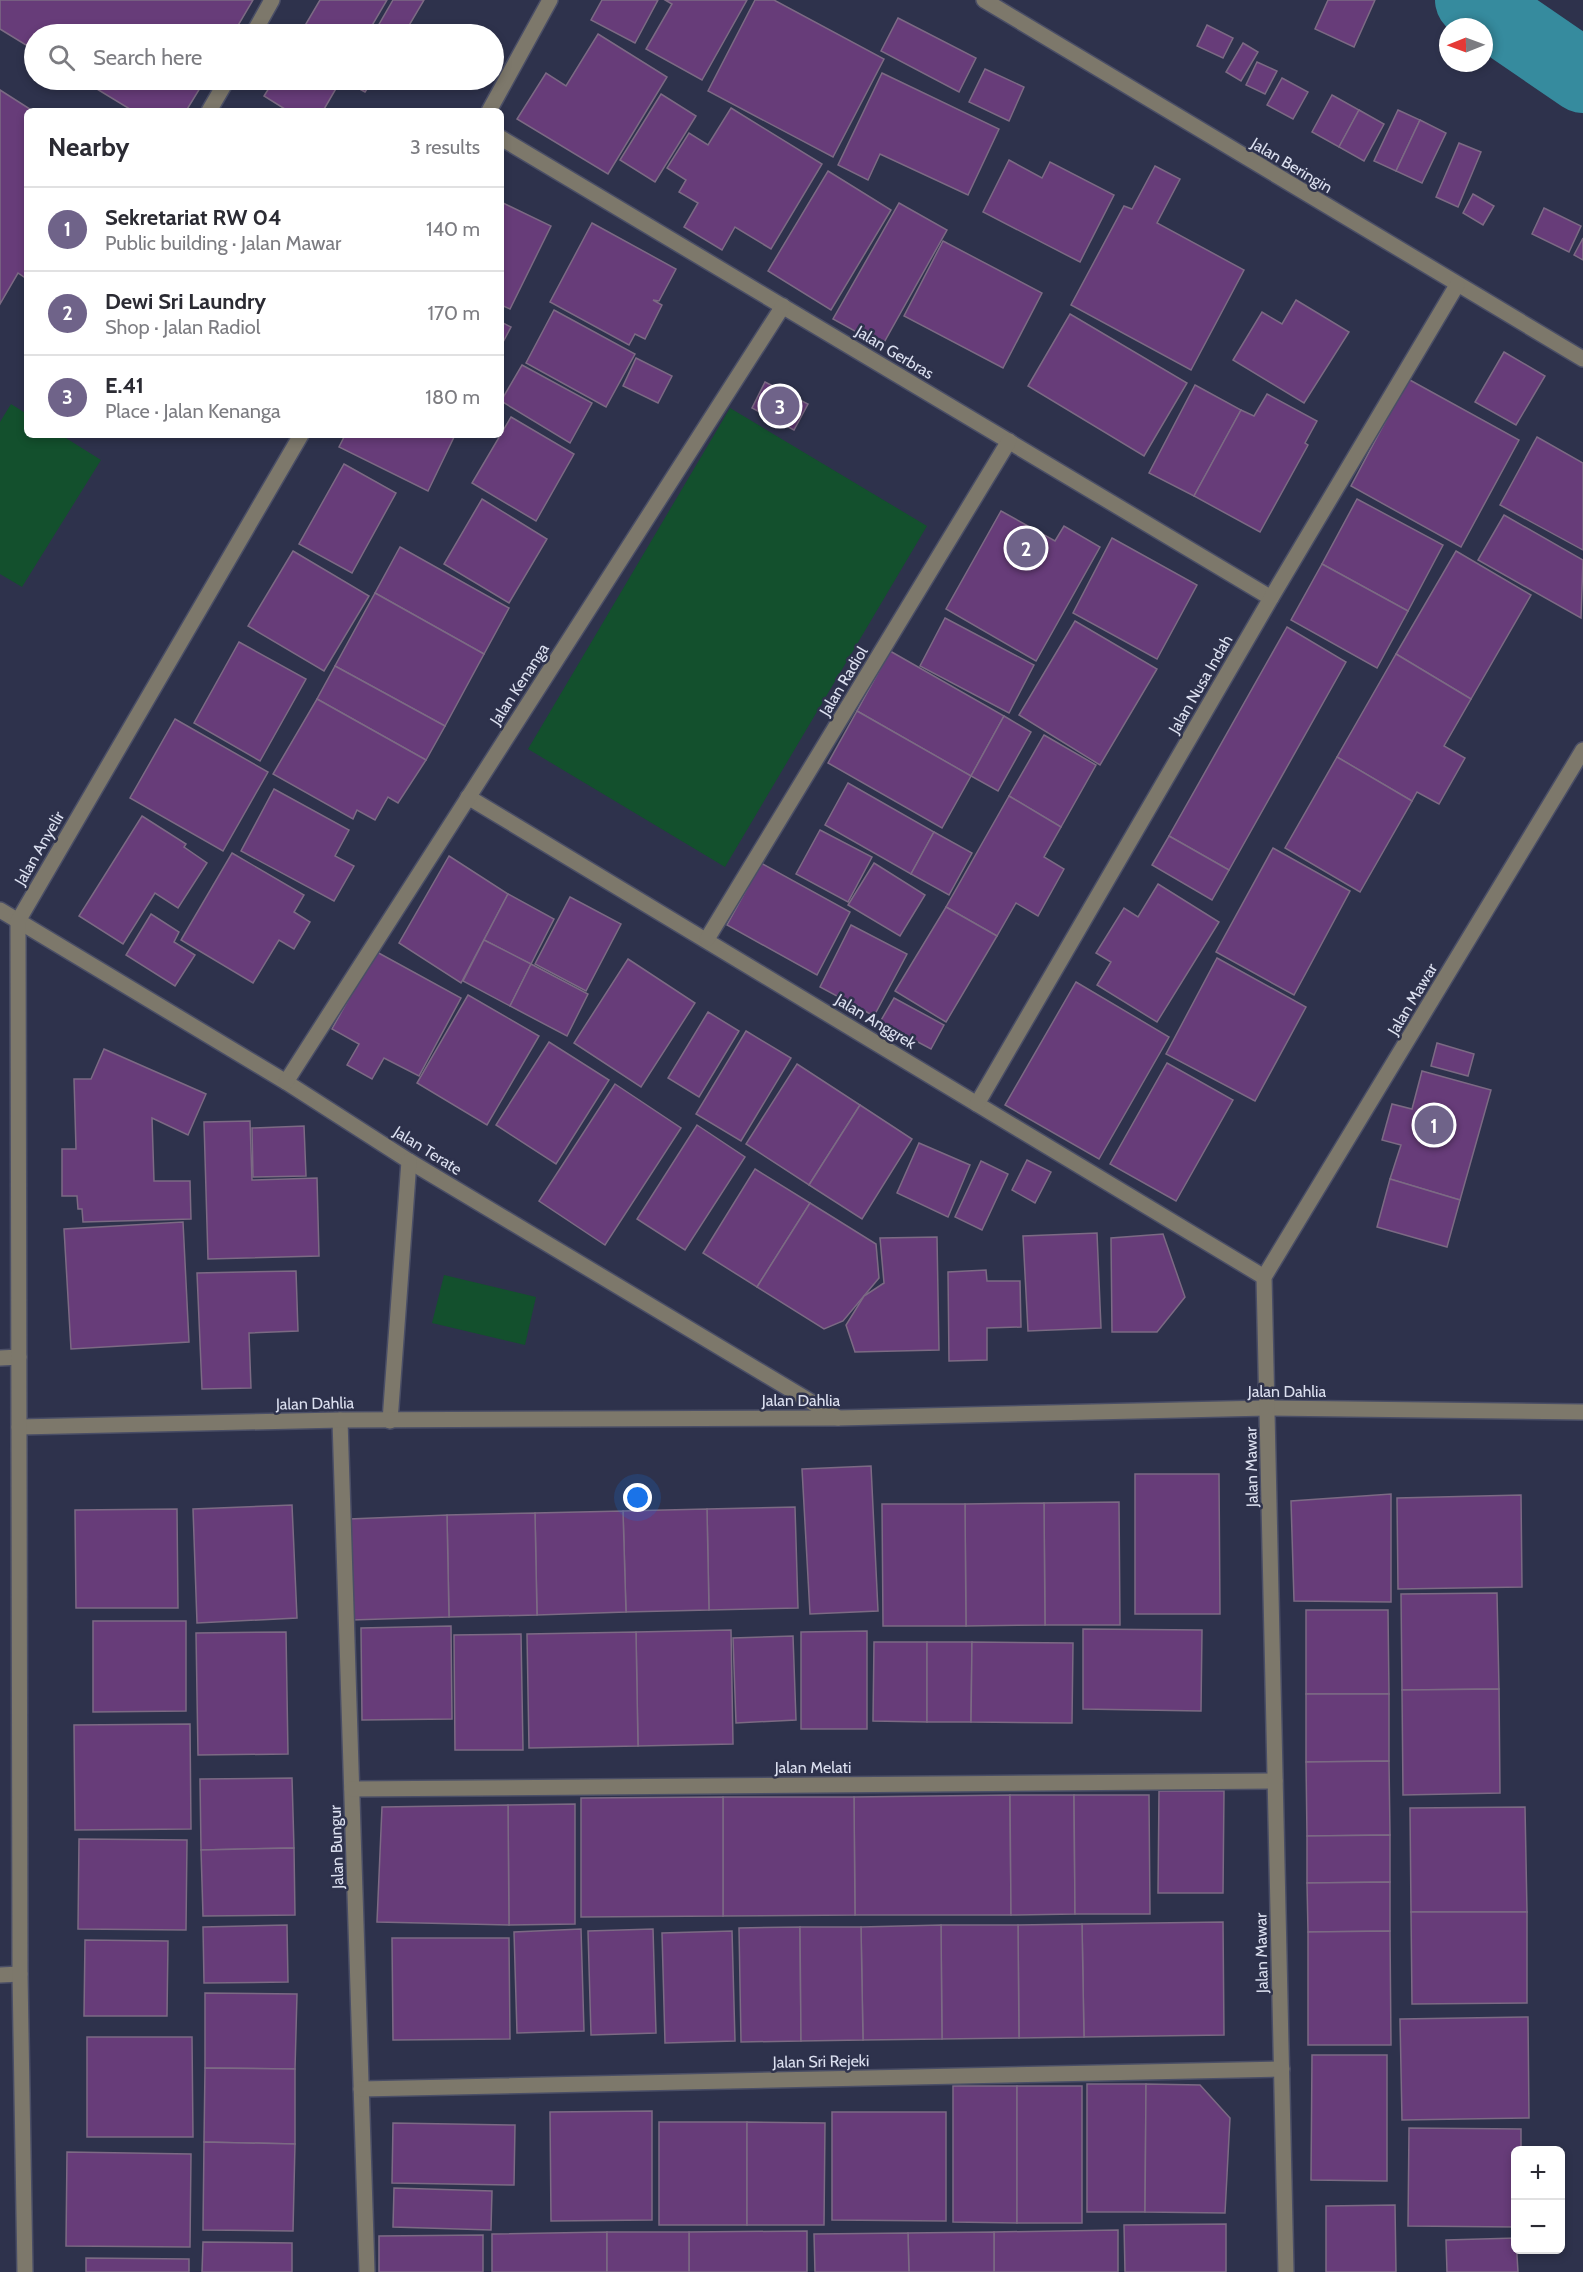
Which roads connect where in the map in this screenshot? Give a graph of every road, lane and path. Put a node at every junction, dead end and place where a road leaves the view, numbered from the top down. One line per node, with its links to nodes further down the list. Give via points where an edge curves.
1 (272, 0): 4 (street)
2 (550, 0): 5 (street)
3 (984, 0): 11 (street, Jalan Beringin)
4 (259, 24)
5 (504, 84)
6 (221, 90): 8 (street)
7 (501, 90): 9 (street)
8 (211, 108)
9 (491, 108)
10 (504, 140): 12 (street, Jalan Gerbras)
11 (1457, 285): 13 (street, Jalan Beringin); 16 (street, Jalan Nusa Indah)
12 (783, 306): 15 (street, Jalan Gerbras); 18 (street, Jalan Kenanga)
13 (1583, 359)
14 (299, 438): 20 (street, Jalan Anyelir)
15 (1010, 441): 16 (street, Jalan Gerbras); 21 (street, Jalan Radiol)
16 (1271, 598): 23 (street, Jalan Nusa Indah)
17 (1583, 750): 25 (street, Jalan Mawar)
18 (468, 797): 21 (street, Jalan Anggrek); 22 (street, Jalan Kenanga)
19 (0, 910): 20 (street, Jalan Terate)
20 (18, 921): 22 (street, Jalan Terate); 26 (street)
21 (707, 939): 23 (street, Jalan Anggrek)
22 (286, 1082): 24 (street, Jalan Terate)
23 (977, 1104): 25 (street, Jalan Anggrek)
24 (409, 1161): 30 (street, Jalan Terate); 32 (street)
25 (1264, 1277): 28 (street, Jalan Mawar)
26 (19, 1357): 27 (street); 33 (street)
27 (0, 1358)
28 (1267, 1408): 29 (street, Jalan Dahlia); 30 (street, Jalan Dahlia); 34 (street, Jalan Mawar)
29 (1583, 1412)
30 (838, 1418): 32 (street, Jalan Dahlia)
31 (340, 1420): 32 (street, Jalan Dahlia); 33 (street, Jalan Dahlia); 35 (street, Jalan Bungur)
32 (390, 1421)
33 (19, 1427): 36 (street)
34 (1275, 1781): 35 (street, Jalan Melati); 38 (street, Jalan Mawar)
35 (352, 1789): 39 (street, Jalan Bungur)
36 (20, 1974): 37 (street); 40 (street)
37 (0, 1975)
38 (1282, 2069): 39 (street, Jalan Sri Rejeki); 42 (street, Jalan Mawar)
39 (361, 2089): 41 (street, Jalan Bungur)
40 (25, 2272)
41 (367, 2272)
42 (1286, 2272)

